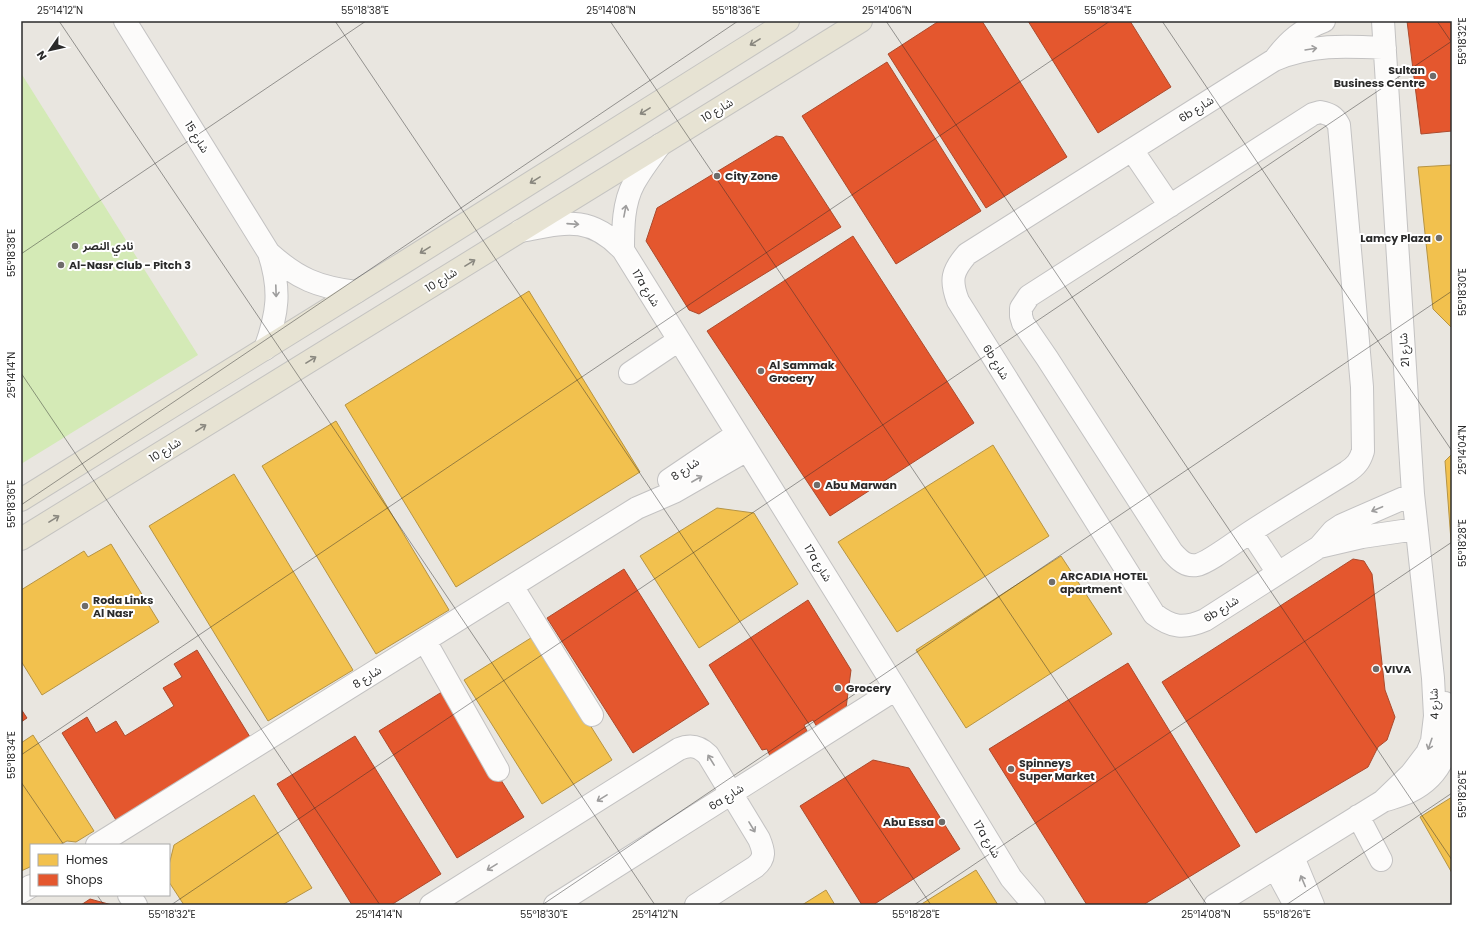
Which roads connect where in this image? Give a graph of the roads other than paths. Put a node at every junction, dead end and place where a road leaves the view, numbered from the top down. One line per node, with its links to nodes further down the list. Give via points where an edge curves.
1 (125, 21): 13 (street, شارع 15)
2 (788, 21): 14 (main road, one-way to 14)
3 (861, 21): 8 (main road, شارع 10)
4 (1324, 21): 7 (street, 6b شارع, via 1295,36)
5 (1383, 21): 6 (street, شارع 21)
6 (1385, 48): 7 (street, 6b شارع, one-way to 6, via 1294,52 1321,47); 19 (street, شارع 21)
7 (1274, 60): 9 (street, 6b شارع)
8 (660, 144): 11 (main road, شارع 10); 12 (street, one-way to 8, via 627,202 633,185)
9 (1132, 150): 10 (street); 25 (street, 6b شارع, via 967,254 958,264 953,276 953,289 962,308 1154,614 1165,622 1178,626 1192,626)
10 (1170, 206): 22 (street, via 1029,296 1021,308 1021,316 1023,323 1178,560 1188,565 1198,565); 22 (street, via 1313,114 1328,114 1335,118 1339,125 1362,387 1363,451 1355,466)
11 (520, 231): 12 (street, 17a شارع, one-way to 12, via 566,223 582,224 598,229 612,238); 23 (main road, شارع 10, one-way to 11)
12 (623, 250): 15 (street, 17a شارع)
13 (269, 253): 14 (street, شارع 15, via 298,276 316,284); 16 (street, شارع 15, one-way to 16, via 277,289 276,310 272,330)
14 (356, 292): 16 (main road)
15 (679, 340): 17 (street); 18 (street, 17a شارع)
16 (264, 349): 20 (main road)
17 (630, 373)
18 (742, 442): 26 (street, شارع 8, via 674,492 637,508); 29 (street, 17a شارع)
19 (1413, 494): 21 (street, شارع 21); 24 (street, 6b شارع, one-way to 24, via 1342,525 1325,538)
20 (21, 500)
21 (1416, 529): 24 (street, 6b شارع); 28 (street, شارع 21)
22 (1251, 532): 25 (street)
23 (21, 539)
24 (1319, 547): 25 (street, 6b شارع)
25 (1278, 573)
26 (512, 586): 27 (street, شارع 8); 30 (street)
27 (425, 641): 32 (street); 36 (street, شارع 8)
28 (1433, 678): 31 (street, شارع 4, via 1442,692); 34 (street, شارع 4, one-way to 34, via 1432,741 1427,753 1411,774)
29 (896, 689): 33 (street, 6a شارع); 39 (street, 17a شارع)
30 (592, 715)
31 (1451, 725): 34 (street, شارع 4, via 1442,763 1433,774 1409,792)
32 (498, 770)
33 (731, 794): 46 (street, one-way to 46, via 708,755 699,747 686,746); 47 (street, 6a شارع); 48 (street, one-way to 48, via 759,839 764,855 761,863 755,868)
34 (1383, 801): 35 (street, شارع 4)
35 (1358, 816): 37 (street); 38 (street, شارع 4)
36 (105, 843)
37 (1382, 860)
38 (1284, 862): 51 (street, شارع 4); 52 (street); 53 (street, one-way to 38)
39 (1011, 878): 49 (street); 50 (street)
40 (30, 887): 41 (street)
41 (21, 892)
42 (130, 896): 44 (street)
43 (146, 896): 45 (street)
44 (136, 905)
45 (151, 905)
46 (431, 905)
47 (555, 905)
48 (696, 905)
49 (1021, 905)
50 (1034, 905)
51 (1215, 905)
52 (1295, 905)
53 (1313, 905)

